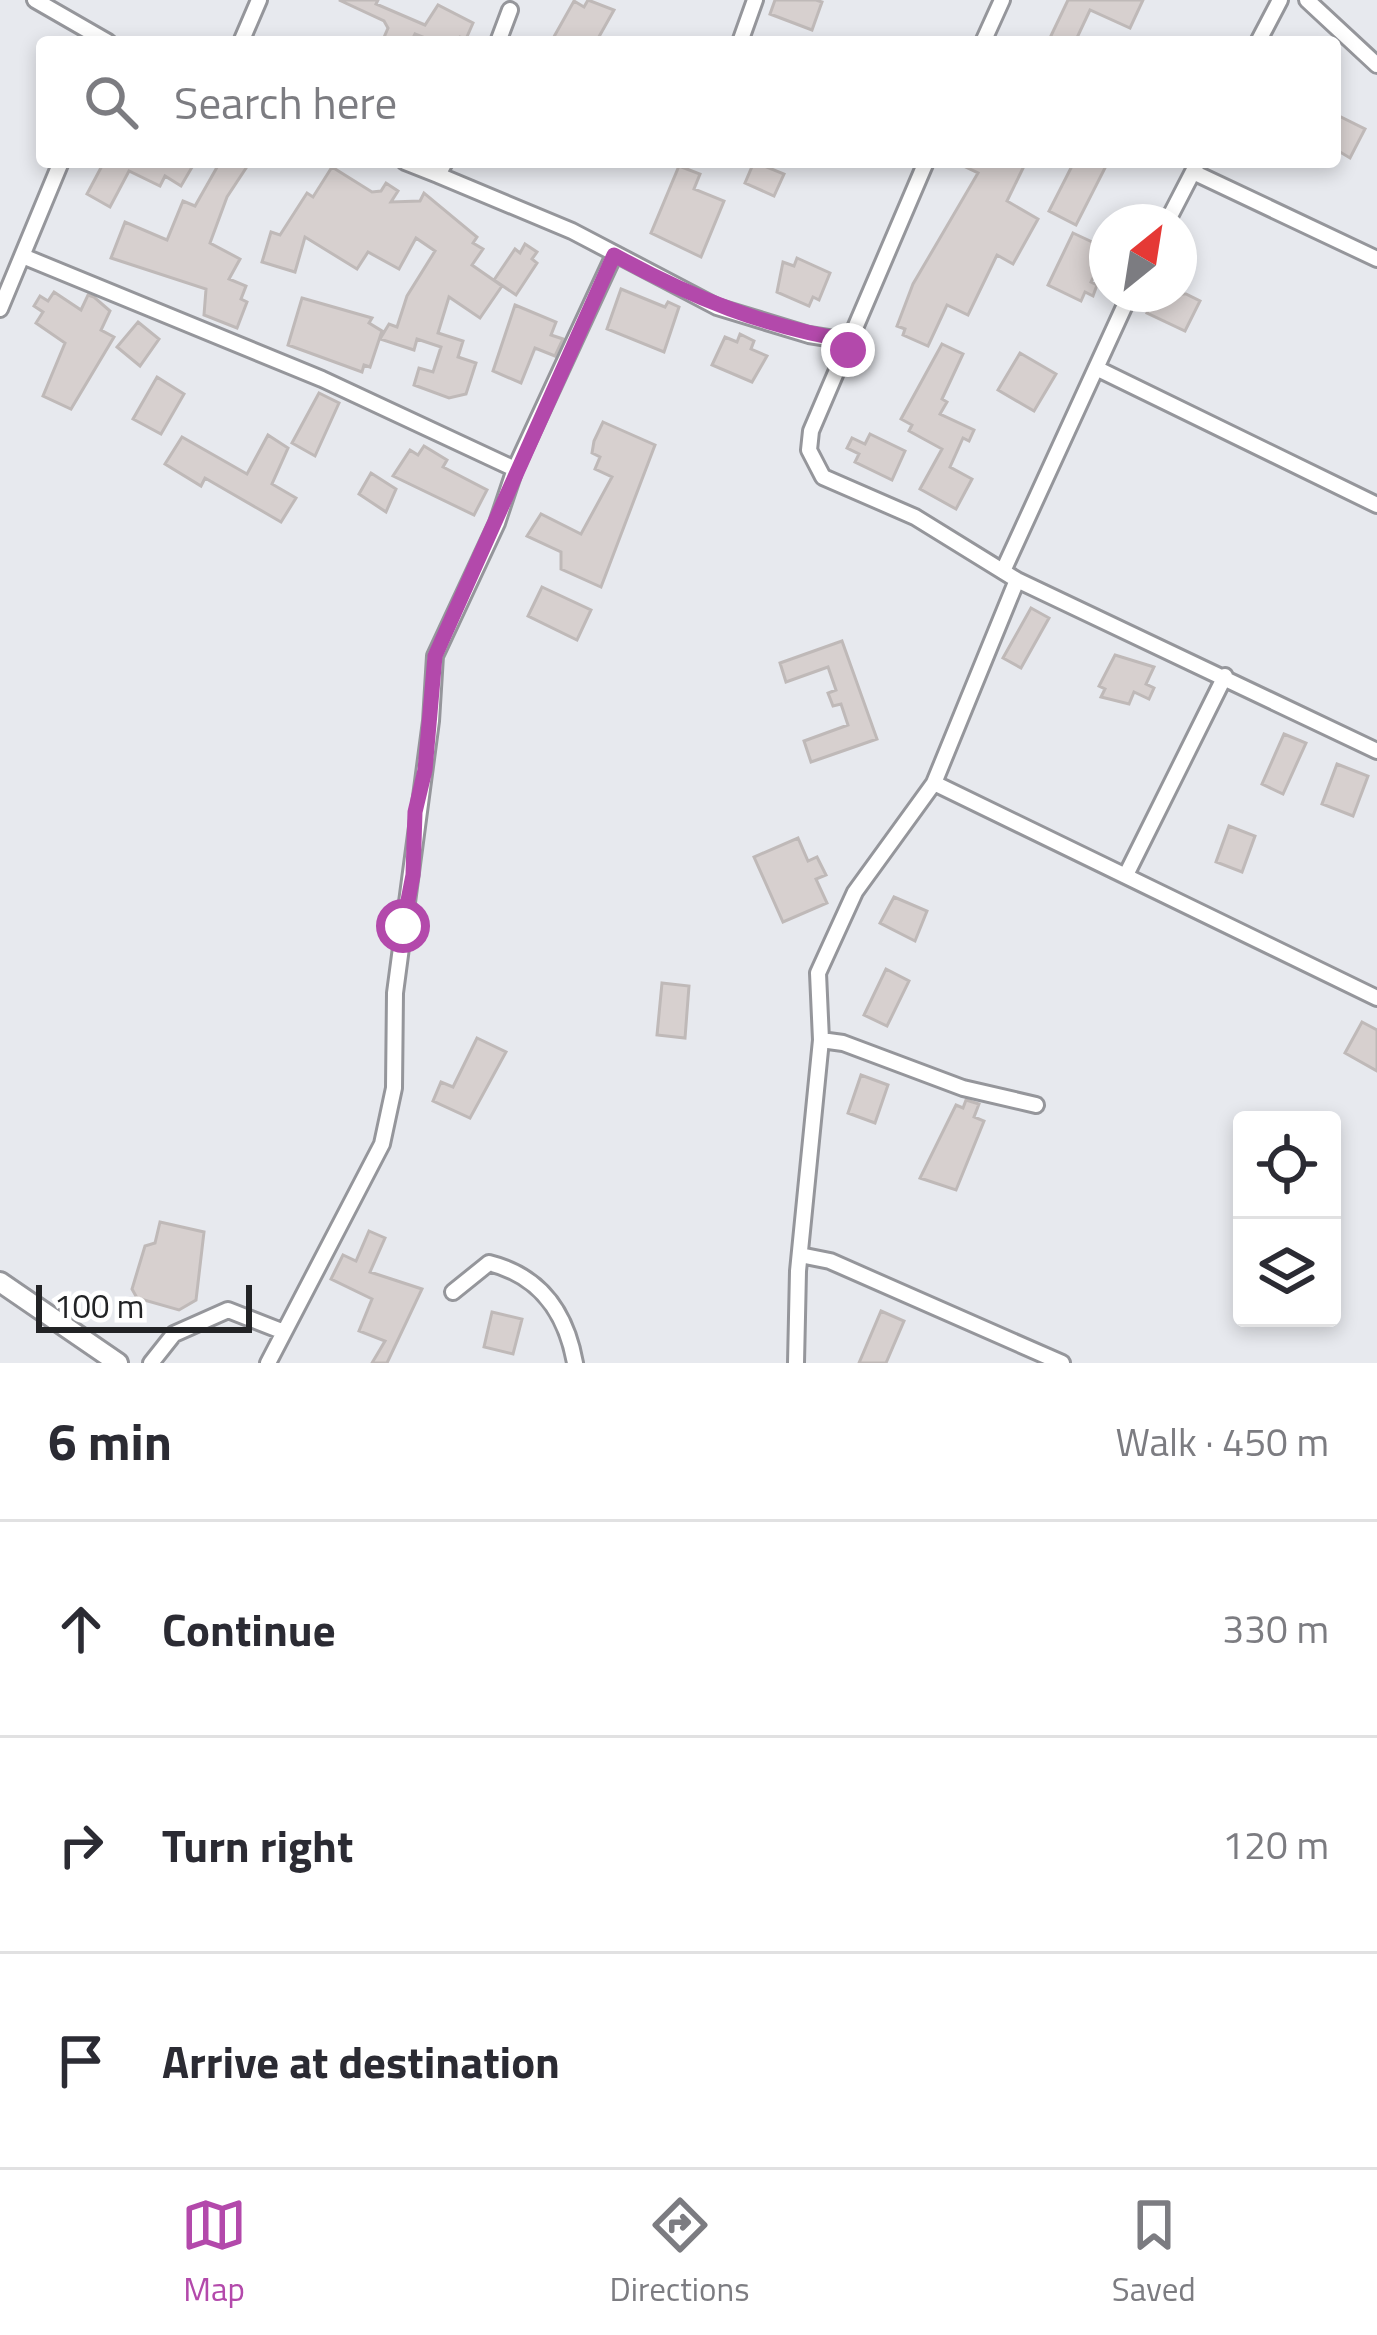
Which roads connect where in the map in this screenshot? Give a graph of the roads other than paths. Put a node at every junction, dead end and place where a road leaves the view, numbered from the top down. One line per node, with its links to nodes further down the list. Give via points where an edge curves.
1 (35, 0): 8 (street)
2 (259, 0): 9 (street)
3 (755, 0): 11 (street)
4 (1002, 0): 12 (street)
5 (1280, 0): 13 (street)
6 (1306, 0): 14 (street)
7 (511, 10): 10 (street)
8 (98, 36)
9 (244, 36)
10 (500, 36)
11 (742, 36)
12 (986, 36)
13 (1261, 36)
14 (1377, 65)
15 (60, 168): 22 (street)
16 (442, 168): 21 (street)
17 (924, 168): 26 (street)
18 (1195, 168): 20 (street)
19 (1197, 168): 23 (street)
20 (1177, 204)
21 (614, 255): 26 (street, via 717,307); 28 (street)
22 (25, 256): 24 (street); 28 (street)
23 (1377, 259)
24 (0, 309)
25 (1122, 312): 27 (street)
26 (853, 341): 30 (street, via 811,431 809,450 823,477 915,517)
27 (1096, 368): 29 (street); 30 (street)
28 (514, 469): 42 (street, via 430,676 395,993 394,1088 382,1144)
29 (1377, 505)
30 (1003, 571): 31 (street)
31 (1017, 580): 32 (street); 34 (street)
32 (1225, 676): 33 (street); 35 (street)
33 (1377, 751)
34 (934, 783): 35 (street); 37 (street, via 833,930 818,973)
35 (1126, 875): 36 (street)
36 (1377, 998)
37 (821, 1040): 38 (street); 39 (street)
38 (1036, 1106)
39 (800, 1256): 47 (street); 48 (street, via 844,1267)
40 (0, 1282): 43 (street)
41 (452, 1292): 46 (street, via 489,1263 511,1268 559,1309)
42 (284, 1332): 44 (street, via 228,1310 174,1334); 45 (street)
43 (118, 1363)
44 (152, 1363)
45 (268, 1363)
46 (574, 1363)
47 (796, 1363)
48 (1062, 1363)

